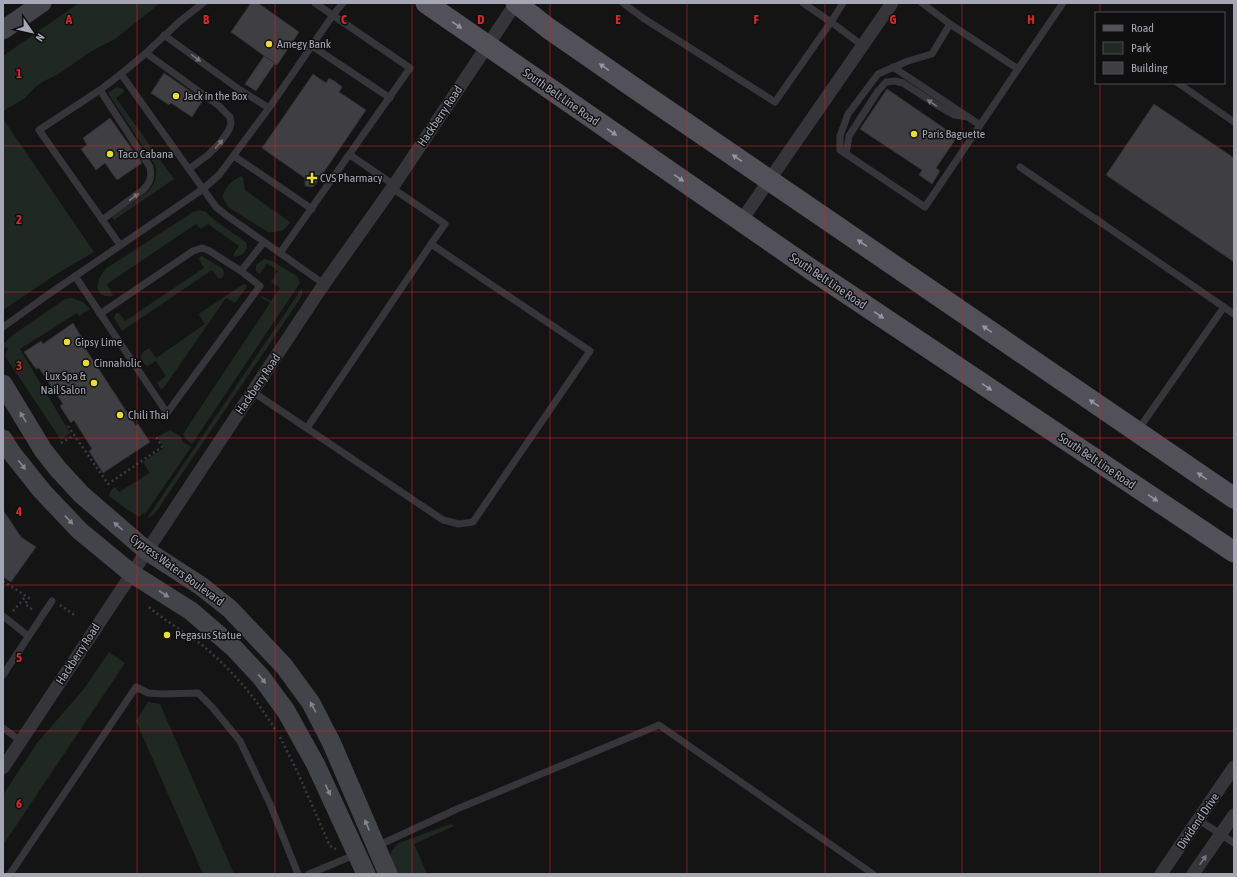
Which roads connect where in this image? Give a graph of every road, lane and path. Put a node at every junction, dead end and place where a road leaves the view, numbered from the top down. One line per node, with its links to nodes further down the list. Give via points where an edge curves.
1 (42, 3): 16 (street)
2 (203, 3): 17 (lane)
3 (315, 3): 13 (lane)
4 (343, 3): 13 (lane)
5 (426, 3): 19 (main road, South Belt Line Road, one-way to 19)
6 (516, 3): 19 (street, Hackberry Road); 37 (main road, one-way to 6, via 554,33)
7 (623, 3): 14 (lane, via 775,102)
8 (803, 3): 14 (lane)
9 (843, 3): 14 (lane)
10 (892, 3): 20 (street)
11 (922, 3): 15 (lane)
12 (1063, 3): 23 (lane)
13 (333, 15): 18 (lane); 27 (lane, via 410,68)
14 (831, 22): 20 (lane)
15 (950, 24): 22 (lane, via 932,54); 23 (lane)
16 (3, 30)
17 (164, 35): 21 (lane); 28 (lane, one-way to 28)
18 (312, 46): 27 (lane); 28 (lane)
19 (488, 46): 38 (street, Hackberry Road); 42 (main road, South Belt Line Road, one-way to 42)
20 (863, 46): 37 (street)
21 (146, 53): 24 (lane); 36 (lane, one-way to 21, via 220,143 229,130 230,117 219,106)
22 (893, 67): 29 (lane); 32 (lane, via 878,74 848,114 840,136 840,150)
23 (1018, 69): 31 (lane)
24 (121, 74): 26 (lane); 36 (lane)
25 (1179, 84): 30 (lane)
26 (100, 90): 41 (lane, one-way to 26, via 143,190 151,180 152,173); 41 (lane, via 39,130)
27 (390, 98): 33 (lane)
28 (269, 108): 34 (lane)
29 (968, 117): 31 (lane); 32 (lane, one-way to 32, via 954,115 940,108 903,83 895,80 886,82 849,136)
30 (1234, 122)
31 (980, 125): 32 (lane, via 925,207)
32 (846, 154)
33 (350, 155): 38 (lane); 40 (lane)
34 (234, 156): 39 (lane, via 219,175); 40 (lane)
35 (1020, 167): 50 (lane)
36 (189, 169): 39 (lane)
37 (769, 180): 42 (street); 58 (main road, one-way to 37)
38 (393, 186): 44 (lane, via 445,224); 49 (street, Hackberry Road)
39 (203, 189): 43 (lane, via 216,207); 45 (lane)
40 (312, 209): 46 (lane)
41 (102, 220): 45 (lane)
42 (741, 221): 65 (main road, South Belt Line Road, one-way to 65)
43 (264, 242): 46 (lane); 47 (lane)
44 (431, 244): 57 (lane); 57 (lane, via 590,351 473,522 460,524 443,520)
45 (120, 245): 48 (lane)
46 (280, 254): 49 (lane)
47 (241, 271): 51 (lane, via 202,248 193,251); 51 (lane, via 260,286 167,413)
48 (75, 276): 51 (lane); 53 (lane)
49 (324, 284): 55 (street, Hackberry Road)
50 (1224, 307): 52 (lane); 58 (lane)
51 (100, 314)
52 (1234, 314)
53 (3, 327)
54 (3, 384): 64 (street, Cypress Waters Boulevard, one-way to 54, via 80,494 58,469 43,450)
55 (253, 392): 57 (lane); 64 (street, Hackberry Road)
56 (68, 426): 59 (path)
57 (307, 428)
58 (1136, 432): 63 (main road, one-way to 58)
59 (74, 435): 60 (path, via 108,484 162,447); 62 (path)
60 (155, 435)
61 (3, 439): 66 (street, Cypress Waters Boulevard, one-way to 66, via 42,491 80,532)
62 (61, 443)
63 (1234, 498)
64 (147, 551): 66 (street, Hackberry Road); 81 (street, Cypress Waters Boulevard, one-way to 64, via 311,702 284,666 230,609 201,586)
65 (1234, 552)
66 (131, 573): 74 (street, Hackberry Road); 83 (street, Cypress Waters Boulevard, one-way to 83, via 191,611 234,648 261,677 286,711 316,765)
67 (26, 596): 70 (path)
68 (52, 601): 71 (lane)
69 (149, 607): 82 (path, via 217,659 241,683 276,730 330,846)
70 (5, 617): 71 (lane)
71 (28, 636): 72 (lane)
72 (3, 675)
73 (3, 728): 74 (lane)
74 (21, 741): 76 (street, Hackberry Road)
75 (1234, 767): 78 (street, Dividend Drive)
76 (3, 768)
77 (1234, 815): 79 (street)
78 (1199, 820): 79 (lane); 90 (street, Dividend Drive)
79 (1221, 834): 80 (lane); 91 (street, one-way to 79)
80 (1234, 843)
81 (376, 846): 83 (street); 88 (street, Cypress Waters Boulevard); 89 (lane, via 457,809 659,725)
82 (336, 849)
83 (357, 854): 86 (lane); 87 (street, Cypress Waters Boulevard)
84 (10, 874): 85 (lane, via 136,687 148,693 198,693 212,707 240,741 270,804)
85 (298, 874)
86 (309, 874)
87 (366, 874)
88 (388, 874)
89 (873, 874)
90 (1161, 874)
91 (1193, 874)

